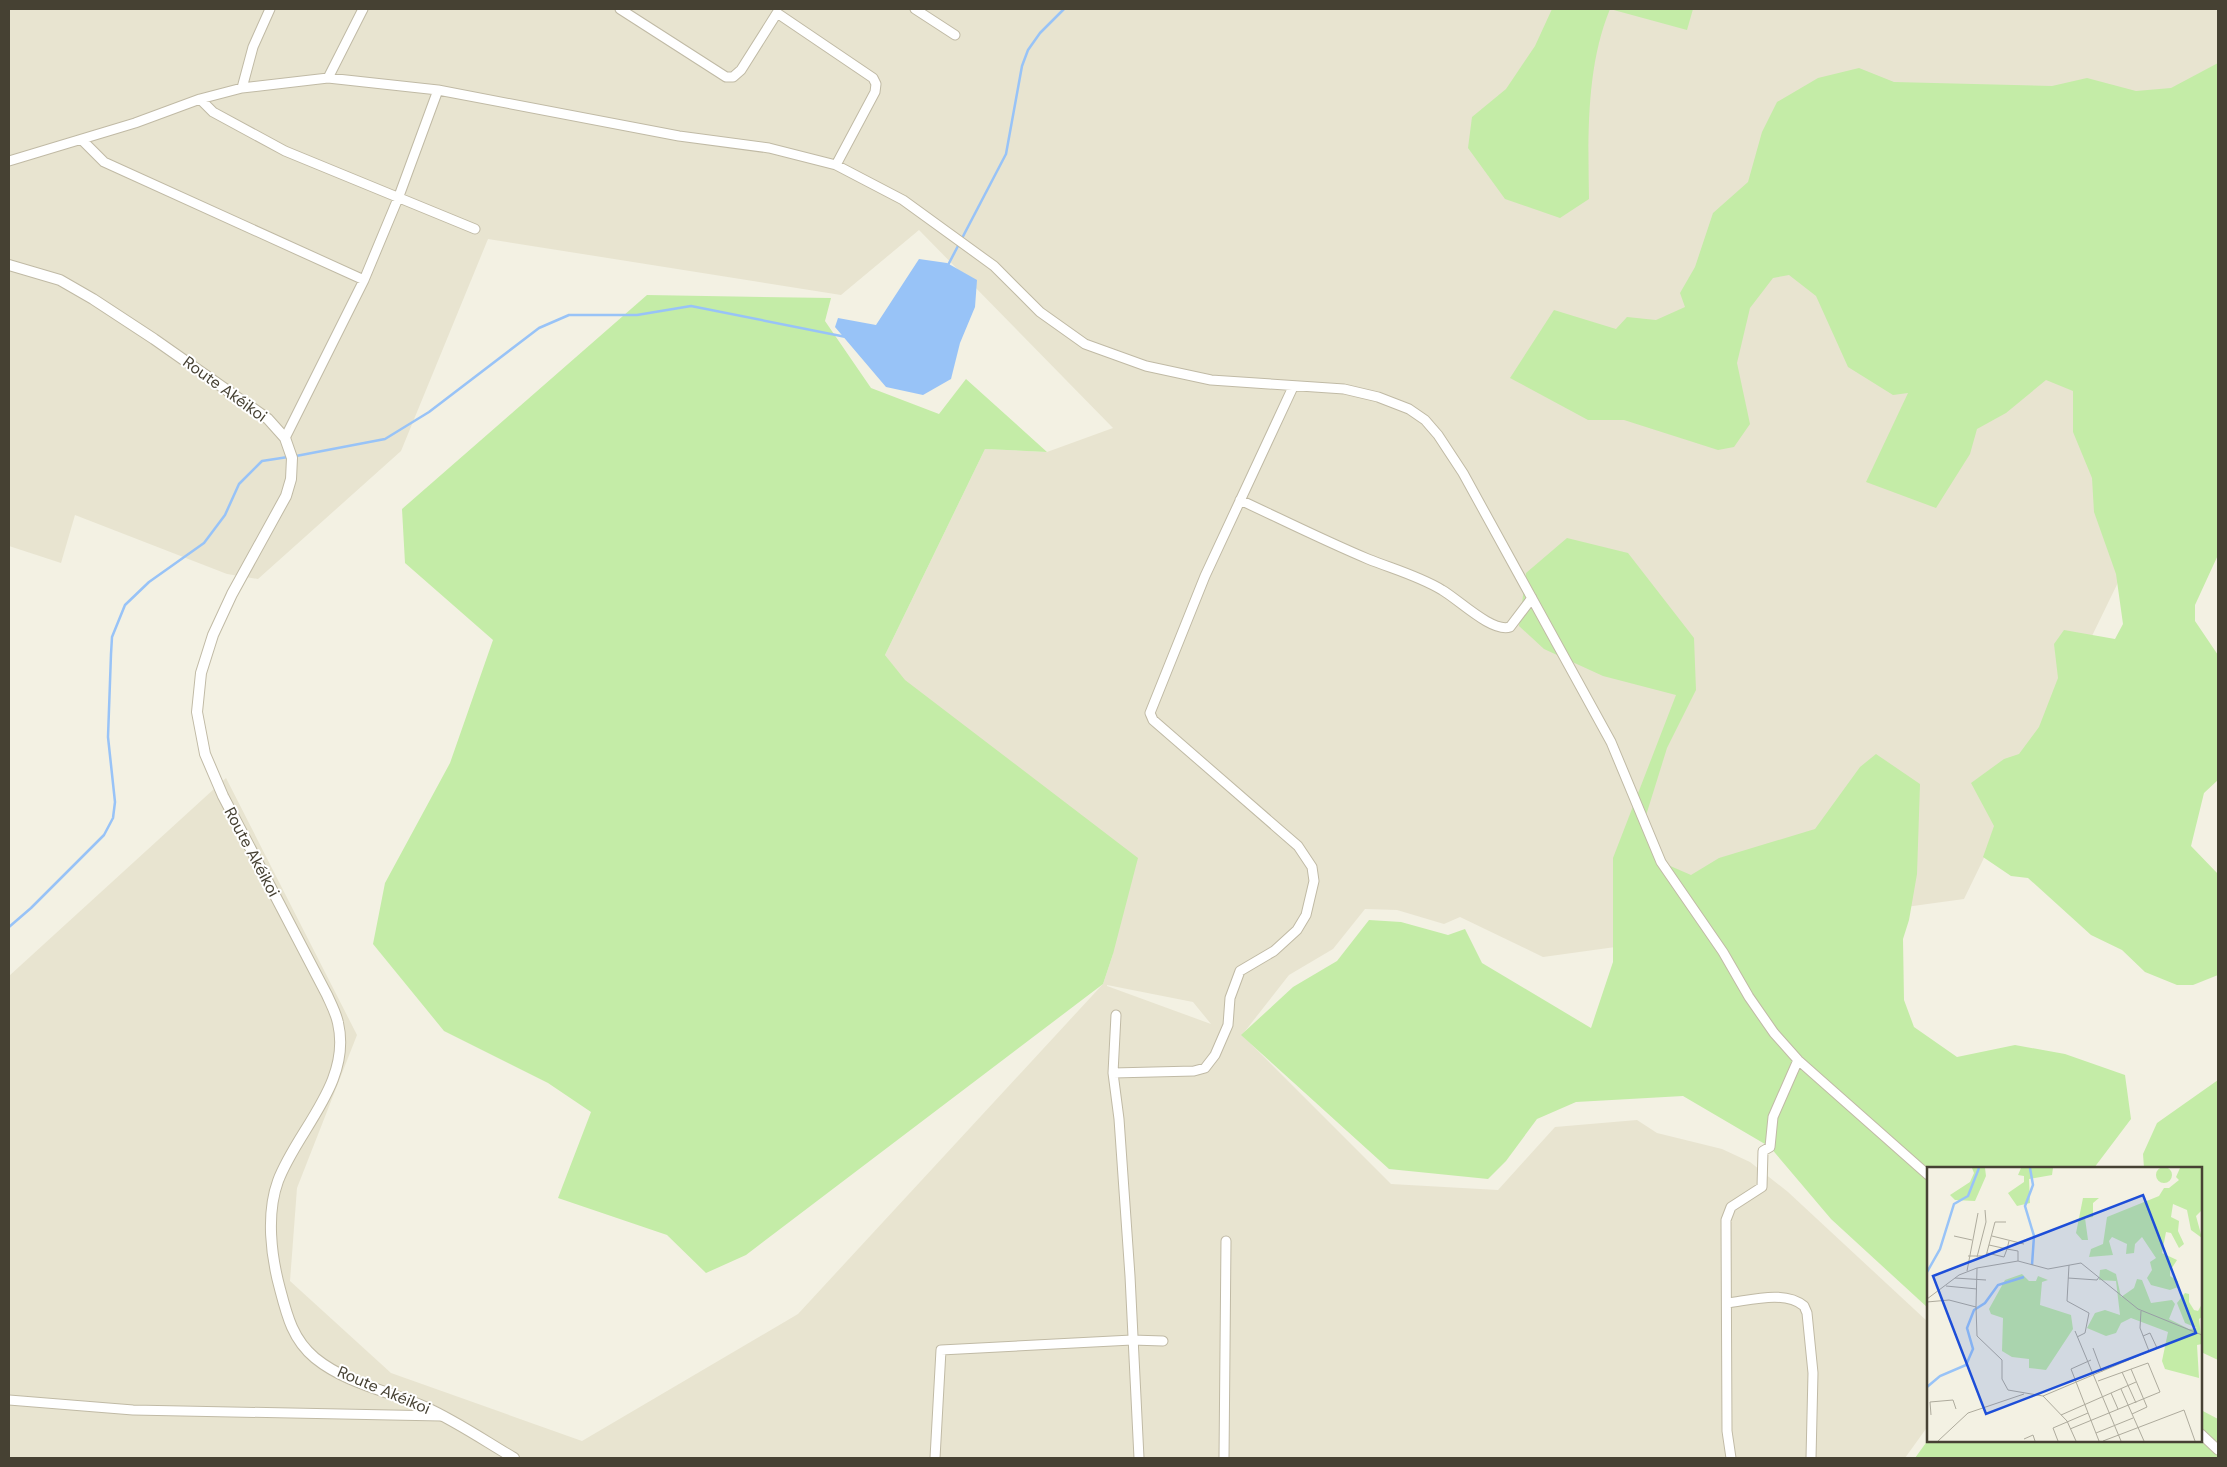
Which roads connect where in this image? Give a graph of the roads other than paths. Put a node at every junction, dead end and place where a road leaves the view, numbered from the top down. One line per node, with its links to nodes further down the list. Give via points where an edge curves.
1 (270, 9): 8 (street, via 253,47)
2 (363, 9): 7 (street)
3 (620, 9): 5 (street, via 726,77 733,77 741,70)
4 (915, 9): 6 (street)
5 (775, 10): 13 (street, via 873,78 876,84)
6 (955, 35)
7 (328, 78): 8 (street); 9 (street)
8 (242, 88): 10 (street)
9 (438, 90): 13 (street, via 679,136 769,148); 14 (street)
10 (200, 99): 11 (street); 14 (street, via 213,112 285,150)
11 (82, 140): 12 (street); 17 (street, via 104,162)
12 (9, 161)
13 (836, 165): 18 (street, via 903,200 994,266 1040,312 1084,344 1146,366 1211,380)
14 (399, 196): 15 (street); 17 (street)
15 (475, 229)
16 (9, 265): 19 (street, Route Akéikoi, via 60,280 93,299 268,419)
17 (364, 280): 19 (street)
18 (1293, 387): 20 (street); 21 (street, via 1344,389 1378,397 1409,409 1425,420 1450,450)
19 (285, 438): 31 (street, Route Akéikoi, via 292,458 286,496 213,635 201,673 197,712 205,754 223,796 338,1022 337,1068 286,1165 273,1198 271,1227 279,1285 288,1320 298,1340 316,1359 352,1379)
20 (1240, 500): 21 (street, via 1368,559 1426,581 1501,628 1510,627); 24 (street, via 1205,576 1150,716 1298,846 1312,867 1311,897 1297,930 1274,951 1240,971 1230,998 1228,1025 1209,1064 1194,1071)
21 (1532, 598): 23 (street, via 1611,742 1661,862 1699,915 1769,1026)
22 (1116, 1015): 24 (street)
23 (1798, 1060): 25 (street); 27 (street, via 1773,1117 1770,1147 1763,1151 1762,1186 1728,1212)
24 (1113, 1073): 28 (street, via 1120,1129)
25 (1927, 1174)
26 (1226, 1240): 37 (street)
27 (1728, 1303): 38 (street, via 1727,1431); 39 (street, via 1782,1298 1799,1302 1808,1313 1813,1373)
28 (1132, 1340): 29 (street); 35 (street, via 941,1350); 36 (street)
29 (1163, 1341)
30 (9, 1400): 31 (street, via 133,1410)
31 (442, 1416): 34 (street, Route Akéikoi)
32 (2202, 1435): 33 (street)
33 (2218, 1450)
34 (514, 1458)
35 (935, 1458)
36 (1139, 1458)
37 (1224, 1458)
38 (1731, 1458)
39 (1810, 1458)

